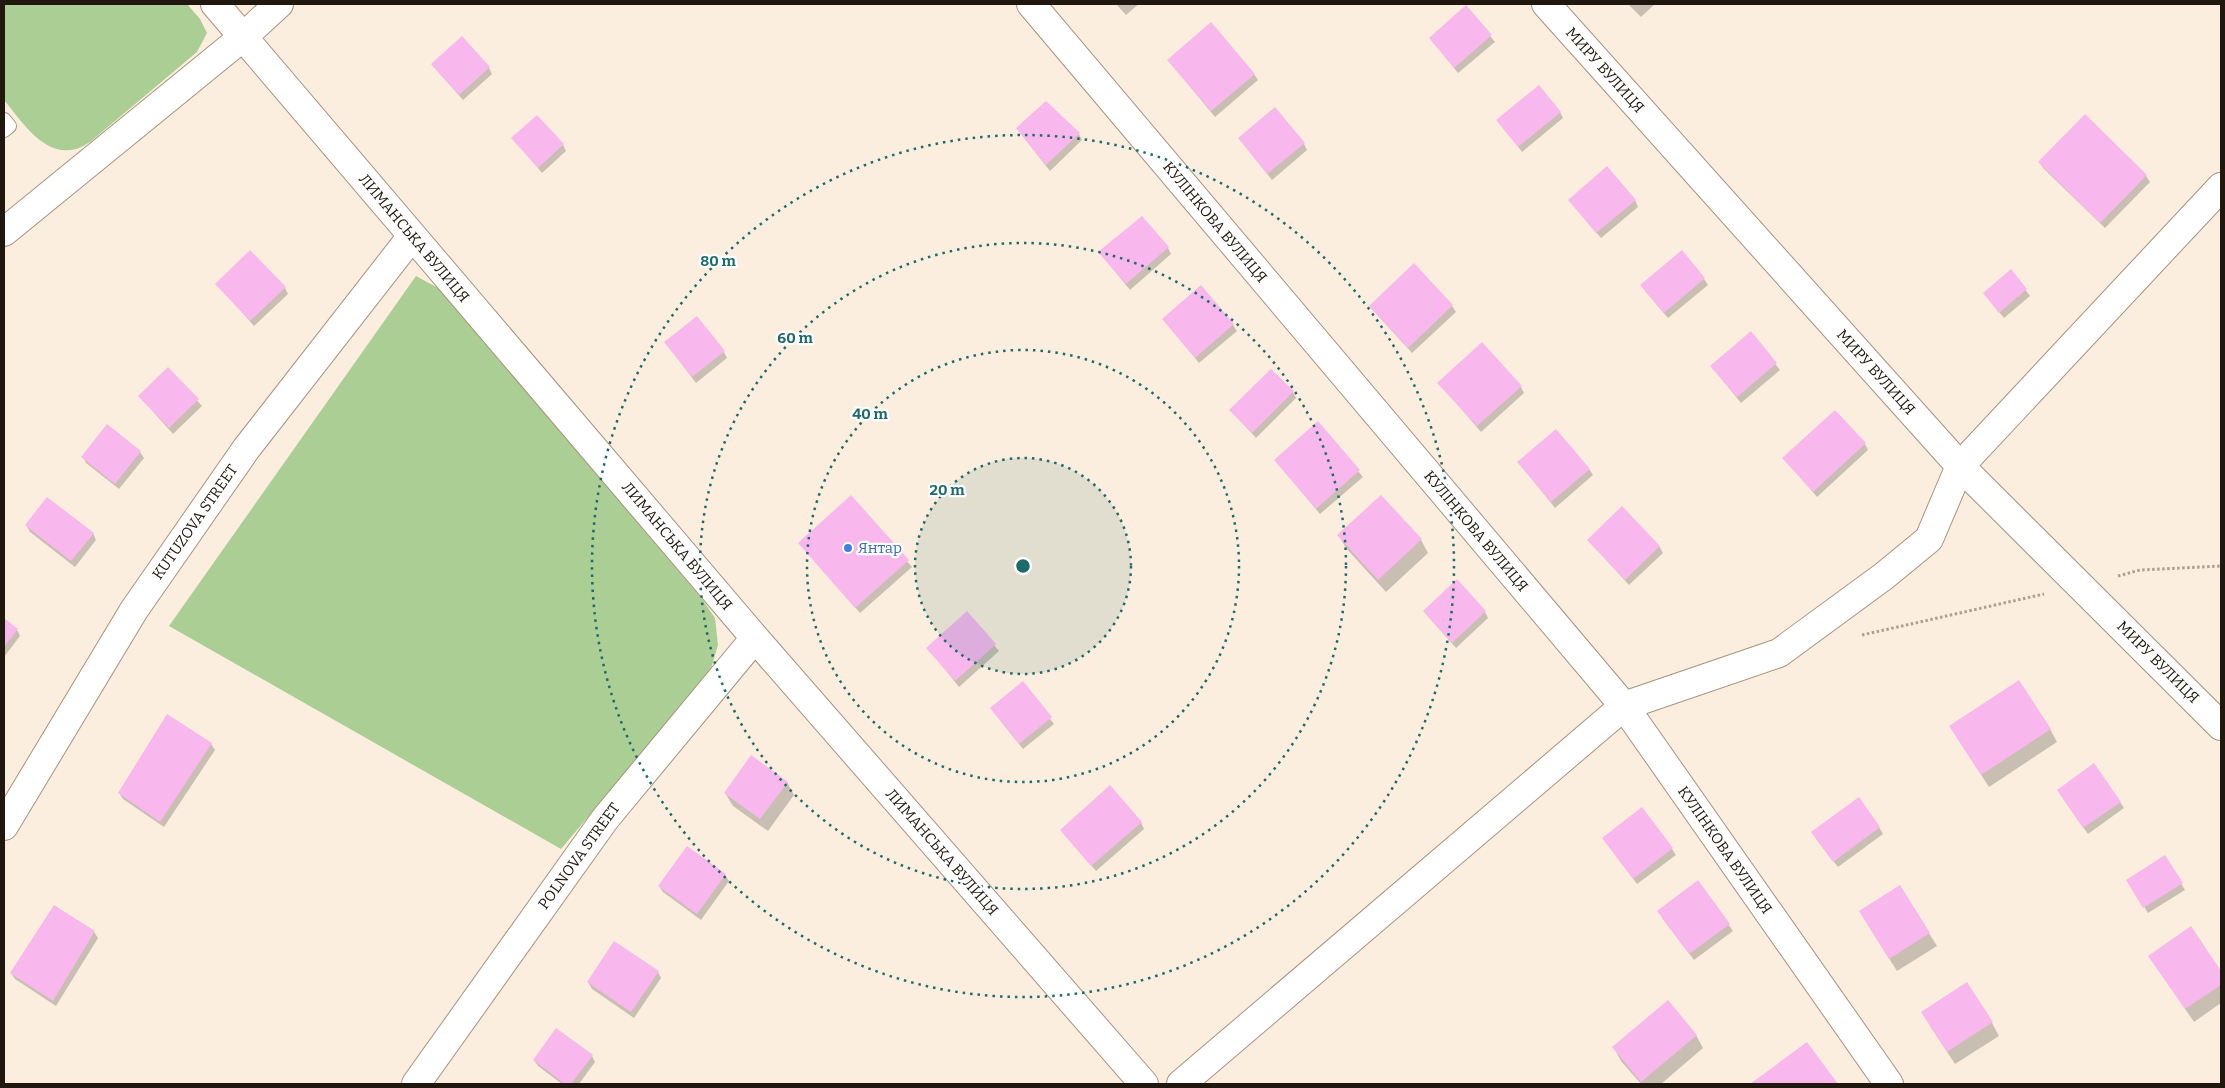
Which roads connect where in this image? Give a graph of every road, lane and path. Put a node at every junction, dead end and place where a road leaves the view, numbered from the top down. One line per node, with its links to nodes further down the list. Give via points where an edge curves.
1 (215, 4): 5 (street, ЛИМАНСЬКА ВУЛИЦЯ)
2 (279, 4): 5 (street)
3 (1031, 4): 16 (street, КУЛІНКОВА ВУЛИЦЯ)
4 (1546, 4): 11 (street, МИРУ ВУЛИЦЯ)
5 (243, 37): 9 (street); 10 (street, ЛИМАНСЬКА ВУЛИЦЯ)
6 (4, 120): 7 (lane, via 9,126)
7 (4, 130)
8 (2221, 187): 11 (street)
9 (4, 232)
10 (412, 236): 15 (street, ЛИМАНСЬКА ВУЛИЦЯ); 18 (street, KUTUZOVA STREET, via 246,449 134,610)
11 (1960, 466): 13 (street, МИРУ ВУЛИЦЯ); 16 (street, via 1929,539 1779,653)
12 (2221, 566): 13 (path, via 2140,570)
13 (2082, 586): 14 (path); 17 (street, МИРУ ВУЛИЦЯ)
14 (1855, 636)
15 (755, 638): 19 (street, POLNOVA STREET, via 605,818); 20 (street, ЛИМАНСЬКА ВУЛИЦЯ)
16 (1624, 706): 21 (street); 22 (street, КУЛІНКОВА ВУЛИЦЯ)
17 (2221, 726)
18 (4, 826)
19 (416, 1084)
20 (1144, 1084)
21 (1181, 1084)
22 (1889, 1084)

